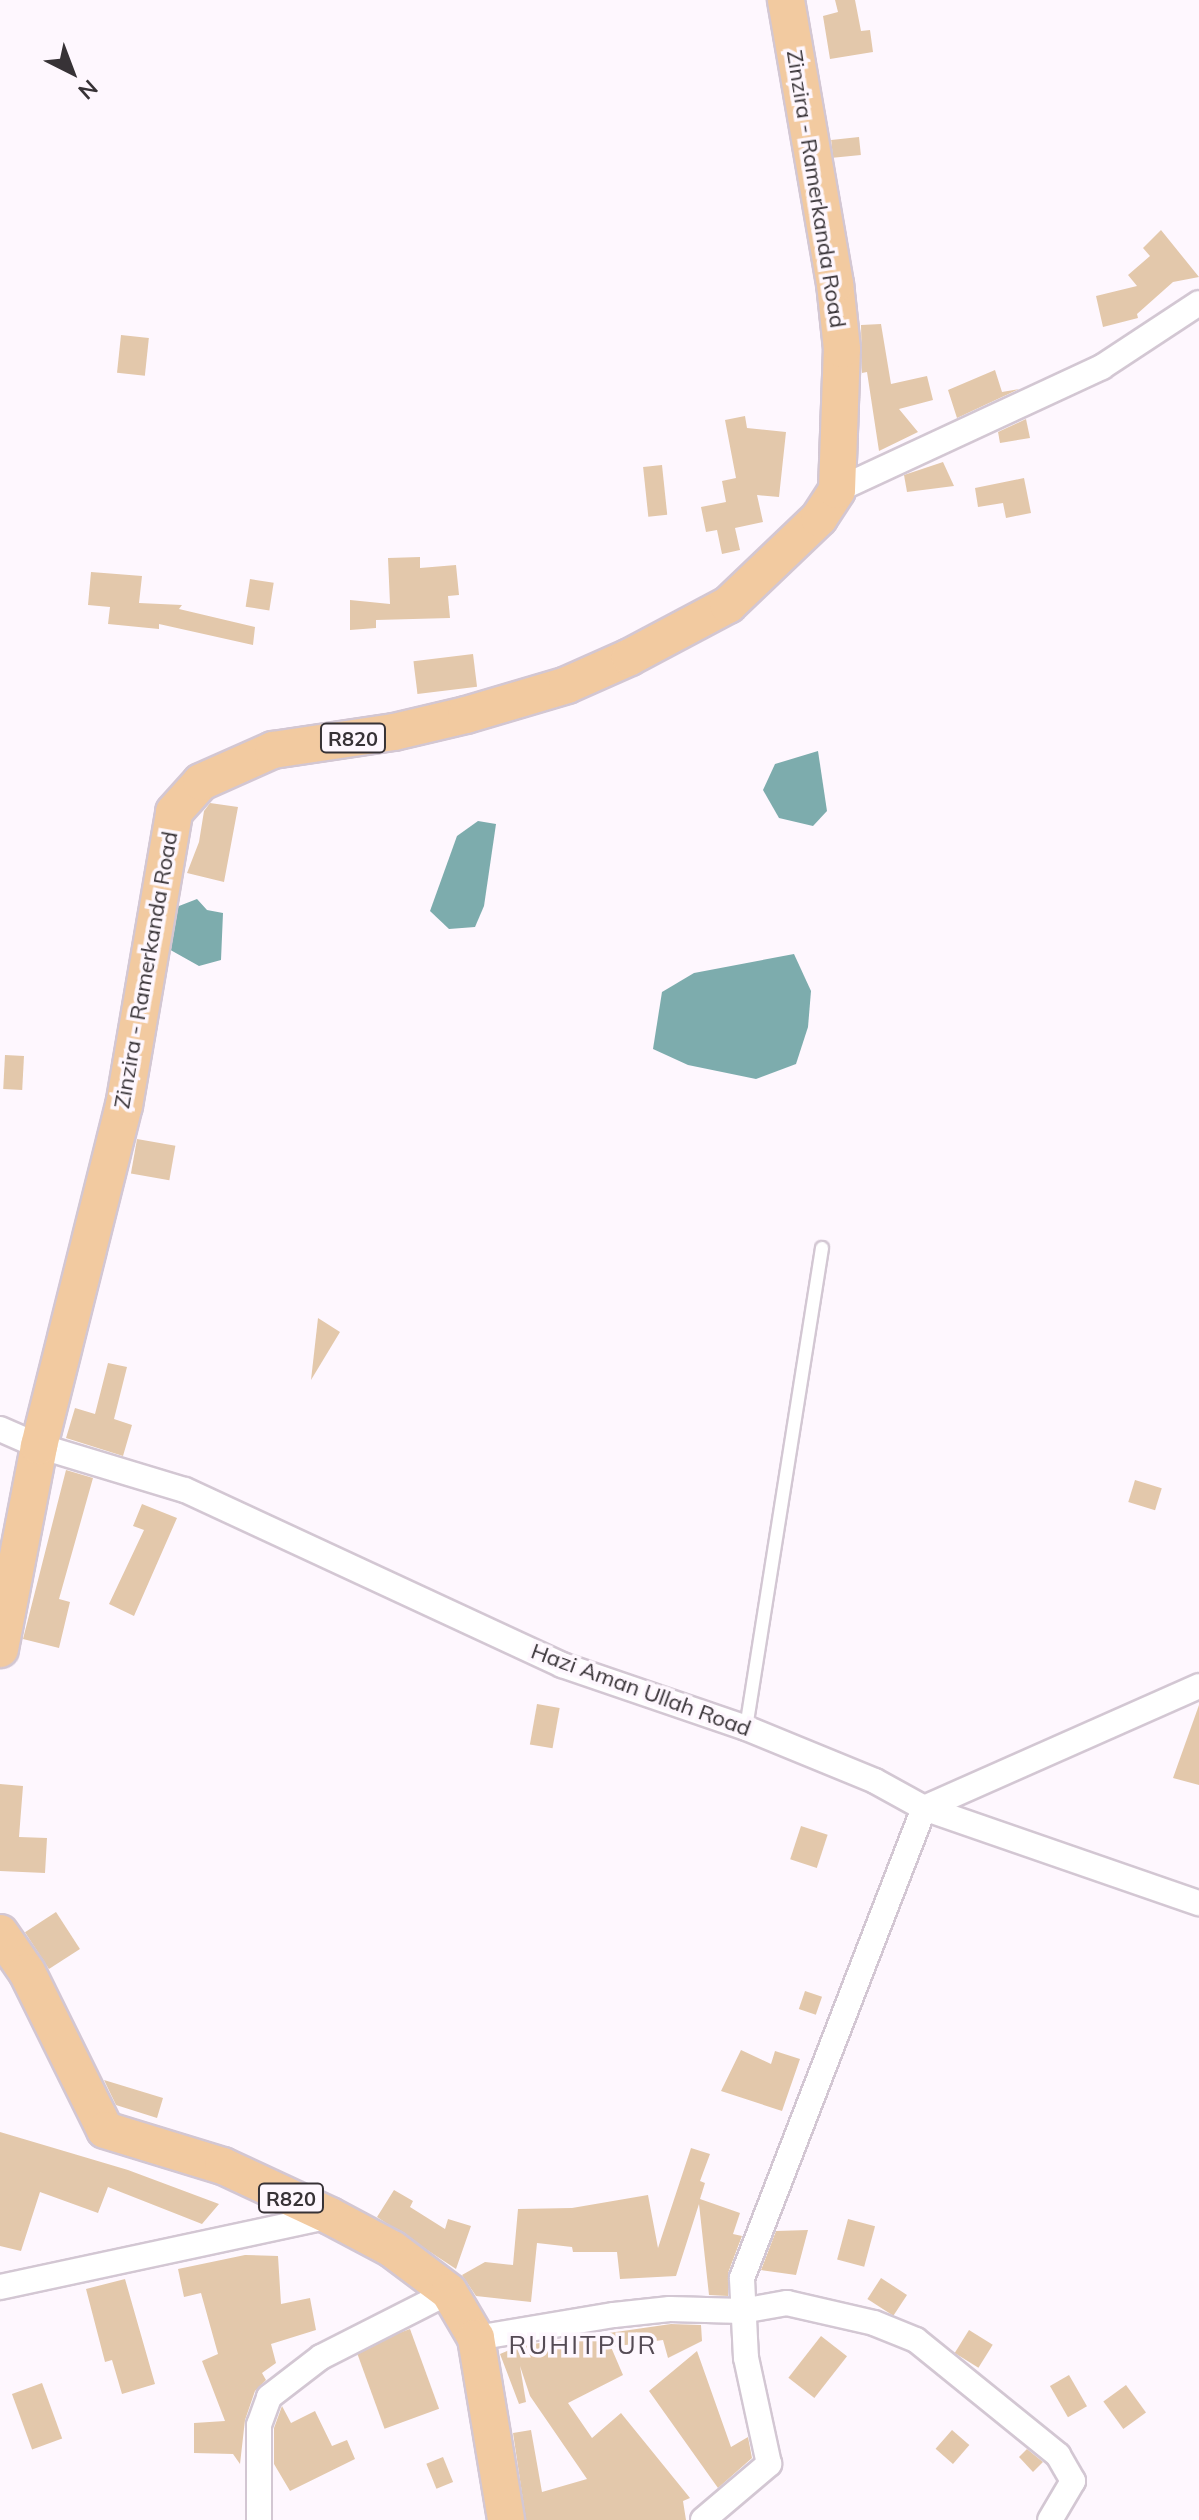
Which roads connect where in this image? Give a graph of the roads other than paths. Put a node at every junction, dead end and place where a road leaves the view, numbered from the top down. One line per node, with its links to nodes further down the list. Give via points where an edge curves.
1 (786, 0): 3 (main road, Zinzira - Ramerkanda Road, via 835,284 842,375)
2 (1199, 303): 3 (street, via 1102,367)
3 (837, 490): 6 (main road, Zinzira - Ramerkanda Road / R820, via 819,518 728,605 630,657 567,685 466,715 273,750 201,782 174,812 124,1106)
4 (822, 1248): 9 (lane)
5 (0, 1429): 6 (street, Hazi Aman Ullah Road)
6 (39, 1446): 7 (main road, Zinzira - Ramerkanda Road / R820); 9 (street, Hazi Aman Ullah Road, via 185,1490 562,1665)
7 (0, 1649)
8 (1199, 1686): 10 (street)
9 (746, 1728): 10 (street, Hazi Aman Ullah Road, via 875,1781)
10 (924, 1808): 11 (street, Hazi Aman Ullah Road); 16 (street, via 742,2278)
11 (1199, 1903)
12 (0, 1933): 13 (main road, R820, via 27,1972 105,2130 223,2166)
13 (330, 2216): 14 (street); 15 (main road, R820, via 392,2249)
14 (0, 2287)
15 (449, 2292): 17 (main road, R820); 18 (street, via 321,2357 269,2397 259,2425)
16 (742, 2311): 17 (street, via 670,2309); 20 (street, via 746,2358 769,2464); 21 (street, via 787,2303 874,2323 916,2340 1058,2455 1073,2481)
17 (476, 2338): 19 (main road, R820)
18 (259, 2520)
19 (506, 2520)
20 (703, 2520)
21 (1050, 2520)

